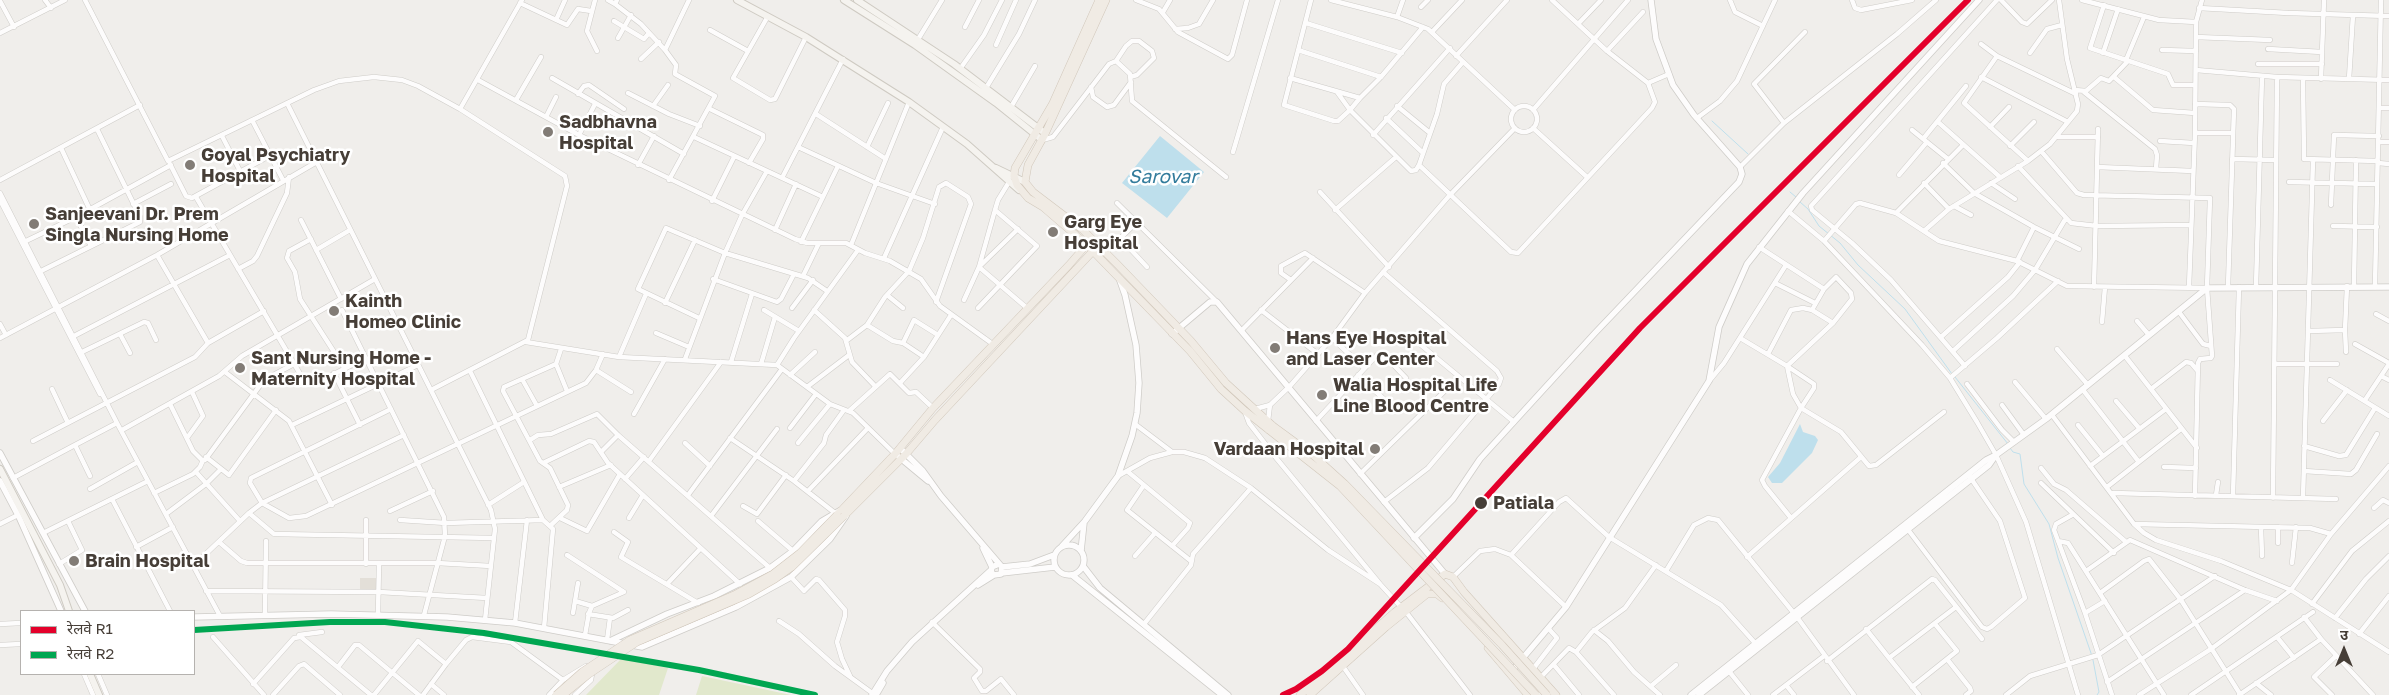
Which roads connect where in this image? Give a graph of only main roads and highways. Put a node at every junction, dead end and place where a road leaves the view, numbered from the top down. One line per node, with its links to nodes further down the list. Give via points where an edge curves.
1 (737, 0): 10 (main road, via 843,59 943,126)
2 (844, 0): 7 (main road)
3 (857, 0): 7 (main road)
4 (1106, 0): 6 (main road)
5 (1097, 1): 6 (main road)
6 (1087, 35): 8 (main road, via 1053,102); 9 (main road)
7 (916, 43): 8 (main road); 8 (main road, via 960,69)
8 (1034, 128): 9 (main road); 10 (main road)
9 (1045, 138): 11 (main road, via 1025,171)
10 (1012, 179): 11 (main road); 12 (main road, via 1020,191)
11 (1025, 182): 12 (main road)
12 (1088, 241): 13 (main road); 17 (main road)
13 (1095, 248): 14 (main road, via 1118,278 1190,351 1221,389); 14 (main road, via 1105,252 1179,329); 17 (main road, via 904,457)
14 (1248, 410): 15 (main road)
15 (1270, 426): 27 (main road, bridge, via 1340,486); 28 (main road, bridge, via 1314,456 1345,484)
16 (0, 469): 18 (main road, via 60,585)
17 (841, 513): 22 (main road, bridge, via 773,574 734,595 630,640 582,672); 23 (main road, bridge, via 792,568 748,594 637,642)
18 (69, 610)
19 (1404, 610): 24 (main road); 25 (main road); 26 (main road, via 1427,594 1437,594); 29 (main road, via 1445,574 1453,577)
20 (90, 675): 21 (main road)
21 (99, 695)
22 (556, 695)
23 (564, 695)
24 (1300, 695)
25 (1310, 695)
26 (1528, 695)
27 (1536, 695)
28 (1547, 695)
29 (1556, 695)

